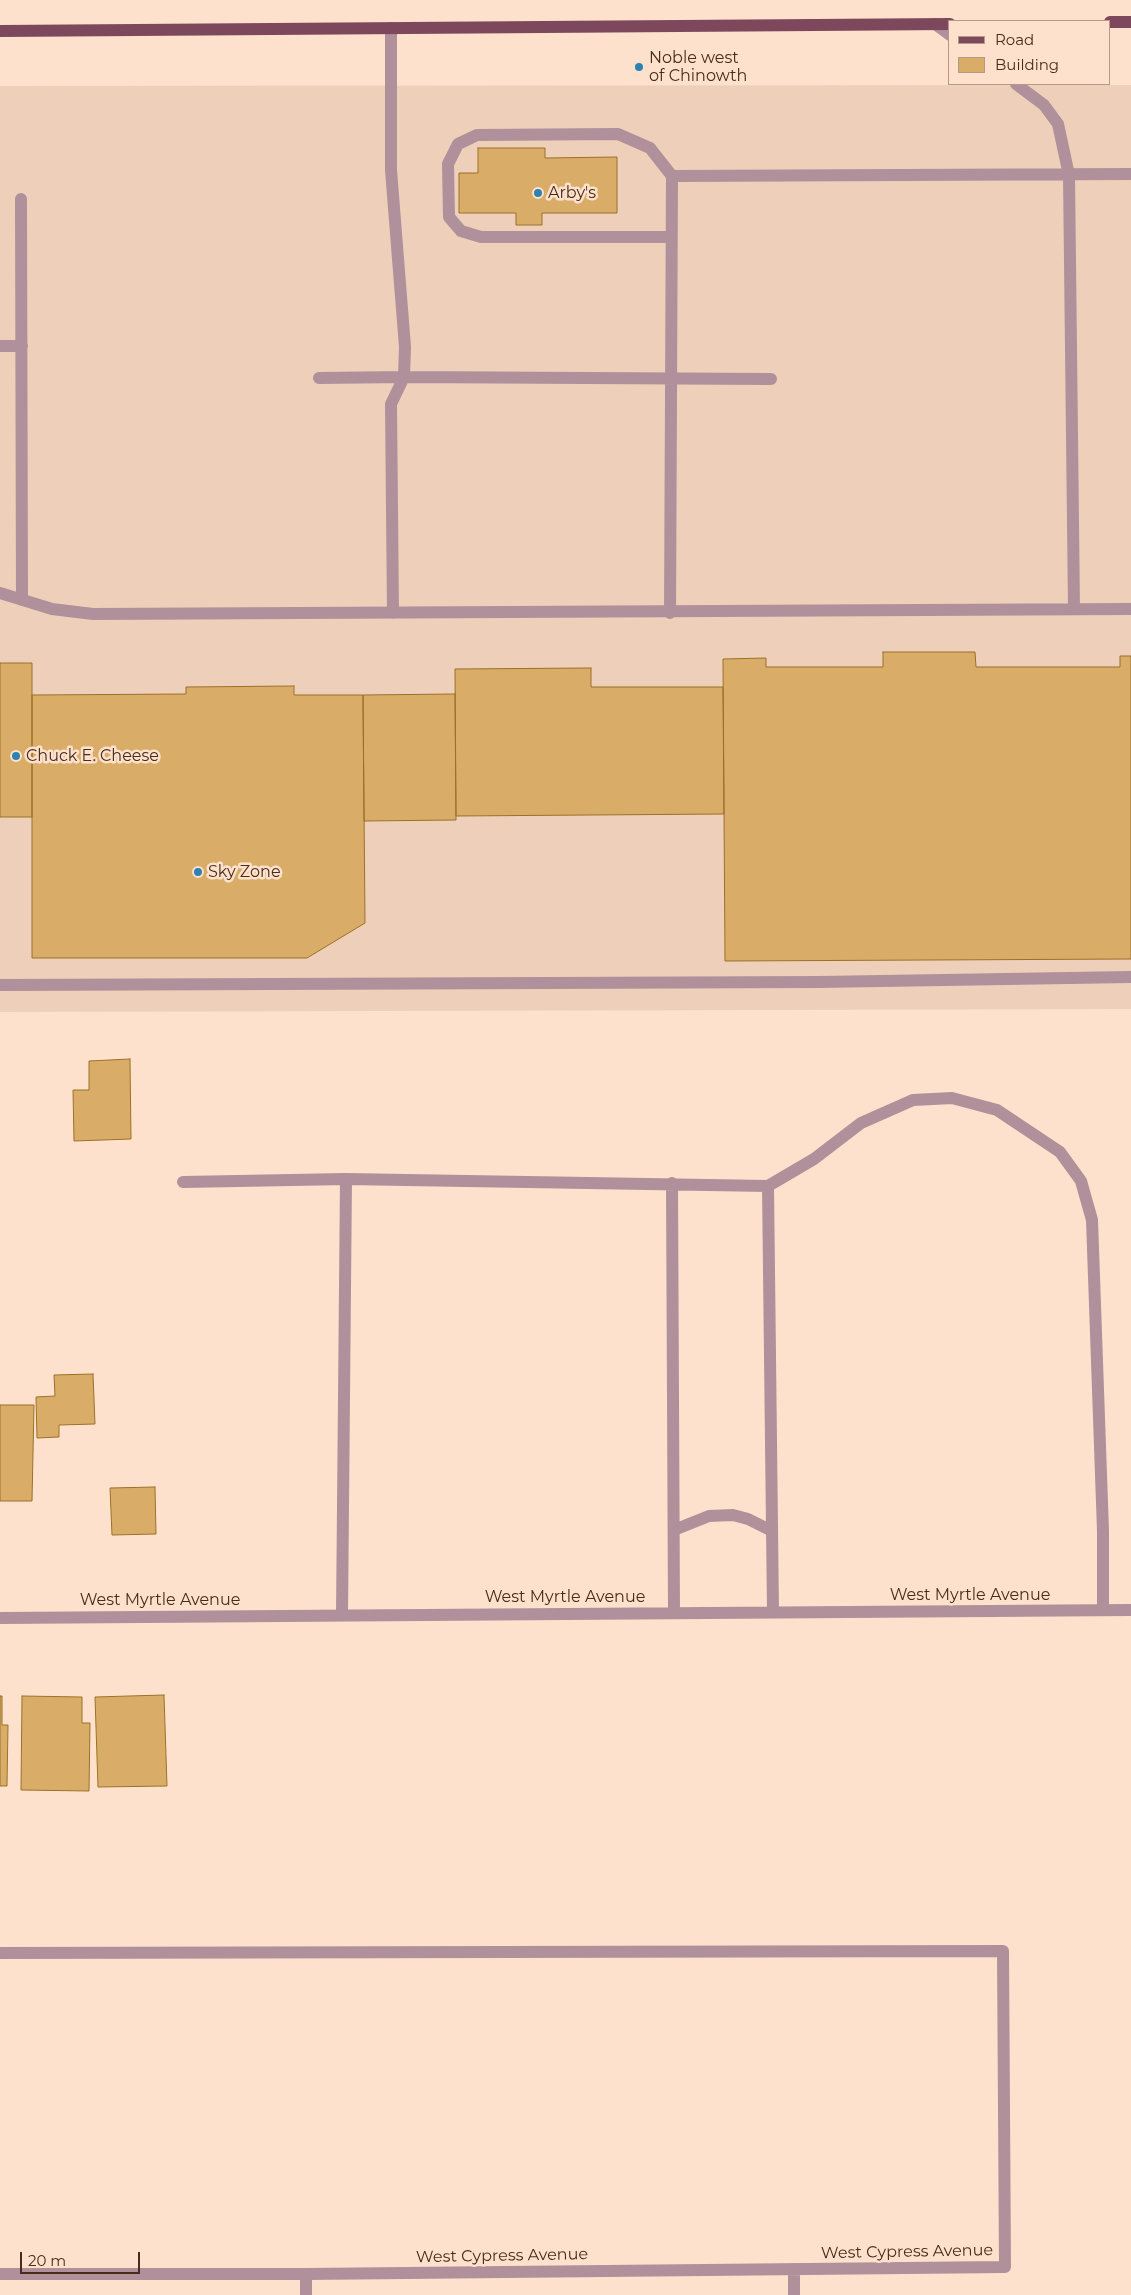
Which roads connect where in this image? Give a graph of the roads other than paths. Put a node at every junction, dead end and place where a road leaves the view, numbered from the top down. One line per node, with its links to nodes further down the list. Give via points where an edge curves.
1 (1111, 22): 2 (main road)
2 (1131, 22)
3 (935, 24): 4 (main road); 5 (main road); 7 (street)
4 (948, 24)
5 (391, 28): 6 (main road); 16 (street, via 391,170 405,347)
6 (0, 31)
7 (948, 34)
8 (1017, 85): 10 (street, via 1044,105 1058,124)
9 (1131, 174): 10 (street)
10 (1069, 175): 11 (street); 22 (street)
11 (672, 176): 13 (street); 13 (street, via 650,148 618,134 477,135 458,144 448,164 449,217 461,231 481,236)
12 (21, 199): 15 (street)
13 (671, 237): 19 (street)
14 (0, 346): 15 (street)
15 (22, 346): 21 (street)
16 (404, 377): 17 (street); 19 (street); 24 (street, via 391,404)
17 (319, 378)
18 (771, 379): 19 (street)
19 (671, 380): 25 (street)
20 (0, 593): 21 (street)
21 (22, 600): 24 (street, via 52,609 93,614)
22 (1074, 609): 23 (street); 25 (street)
23 (1131, 609)
24 (393, 613): 25 (street)
25 (670, 613)
26 (1131, 977): 27 (street, via 819,982)
27 (0, 985)
28 (346, 1179): 29 (street); 30 (street); 38 (street)
29 (183, 1182)
30 (672, 1183): 31 (street); 32 (street)
31 (768, 1186): 33 (street); 34 (street, via 814,1159 861,1123 913,1100 952,1098 998,1110 1060,1152 1081,1181 1092,1220)
32 (674, 1530): 33 (street, via 710,1516 733,1515); 37 (street)
33 (772, 1531): 36 (street)
34 (1103, 1610): 35 (street, West Myrtle Avenue); 36 (street, West Myrtle Avenue)
35 (1131, 1610)
36 (773, 1612): 37 (street, West Myrtle Avenue)
37 (674, 1613): 38 (street, West Myrtle Avenue)
38 (342, 1615): 39 (street, West Myrtle Avenue)
39 (0, 1618)
40 (0, 1954): 41 (street, West Cypress Avenue, via 1003,1952 1005,2267)
41 (794, 2269): 43 (street, West Cypress Avenue); 45 (street)
42 (0, 2274): 43 (street, West Cypress Avenue)
43 (306, 2274): 44 (street)
44 (306, 2295)
45 (794, 2295)

